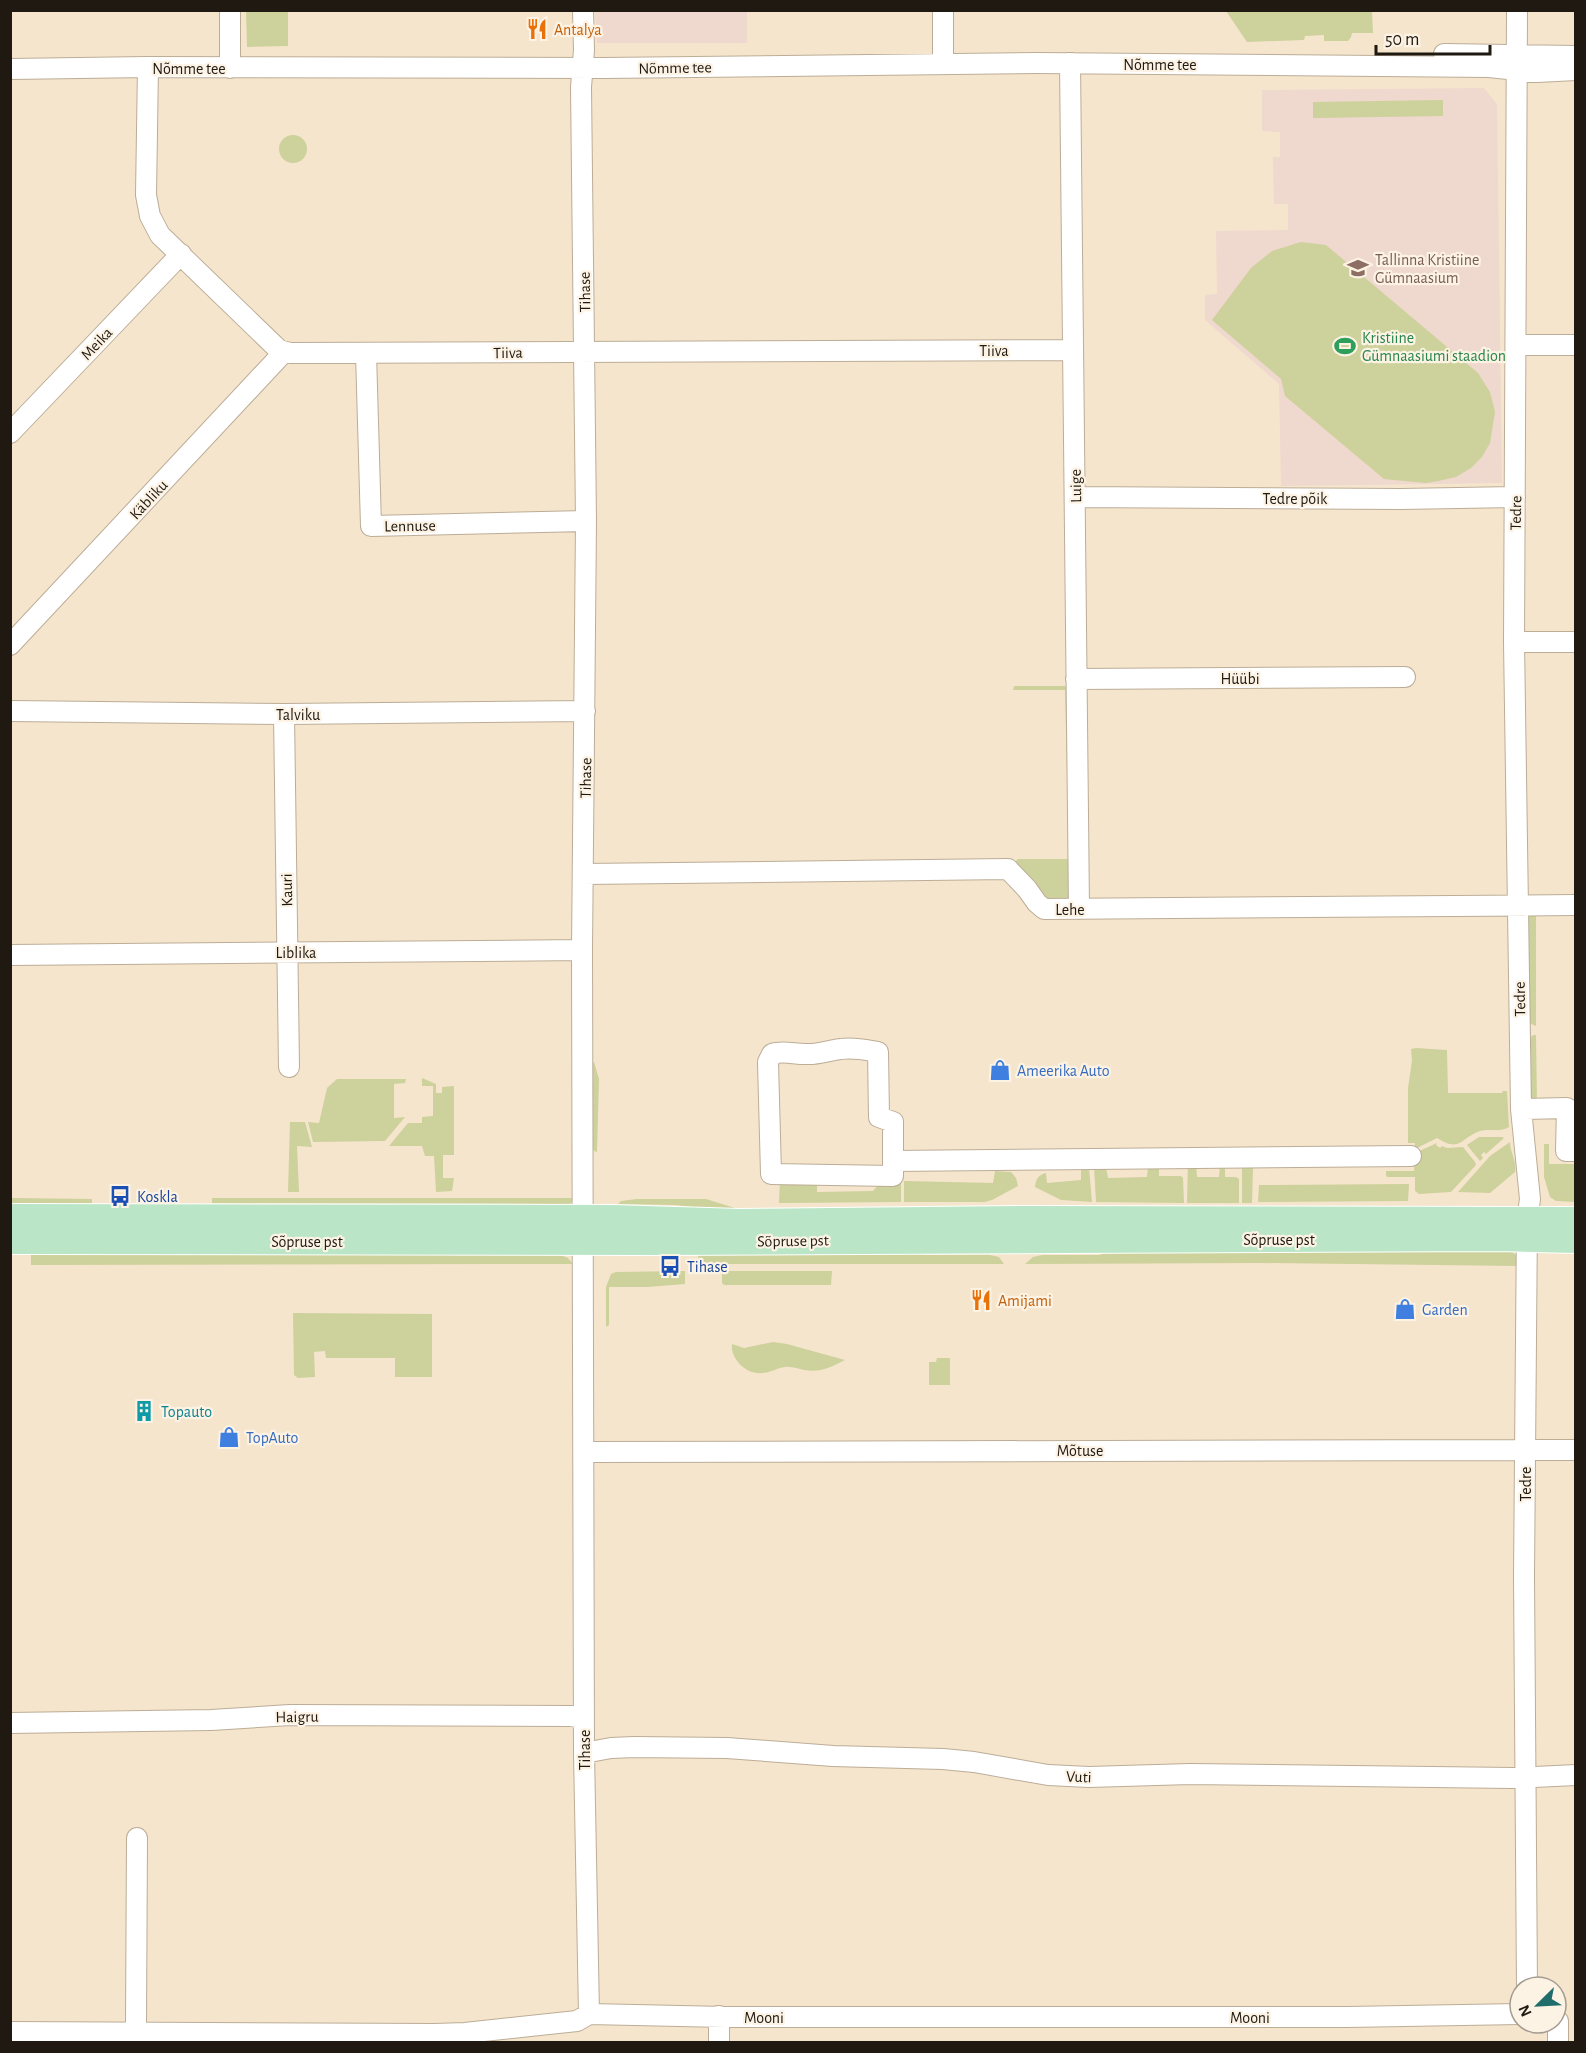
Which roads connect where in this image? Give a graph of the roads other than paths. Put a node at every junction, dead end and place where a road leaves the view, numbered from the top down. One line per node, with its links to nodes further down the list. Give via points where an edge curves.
1 (230, 10): 10 (street)
2 (583, 10): 11 (street, Tihase)
3 (943, 10): 8 (street)
4 (1516, 10): 6 (street, Tedre)
5 (1575, 56): 6 (street, Nõmme tee)
6 (1516, 62): 7 (street, Nõmme tee, via 1489,67); 13 (street, Nõmme tee, via 1537,72); 15 (street, Tedre)
7 (1070, 63): 8 (street, Nõmme tee); 18 (street, Luige)
8 (942, 64): 11 (street, Nõmme tee)
9 (148, 68): 10 (street, Nõmme tee); 12 (street, Nõmme tee); 14 (street, via 146,195 150,216 160,235)
10 (230, 68): 11 (street, Nõmme tee)
11 (583, 68): 17 (street, Tihase)
12 (12, 69)
13 (1575, 70)
14 (181, 254): 19 (street); 21 (street, Meika)
15 (1516, 345): 16 (street); 23 (street, Tedre)
16 (1575, 345)
17 (585, 350): 18 (street, Tiiva); 20 (street, Tiiva); 24 (street, Tihase)
18 (1073, 350): 22 (street, Luige)
19 (284, 352): 20 (street, Tiiva); 27 (street, Käbliku)
20 (366, 353): 24 (street, Lennuse, via 371,526)
21 (10, 433)
22 (1075, 497): 23 (street, Tedre põik); 29 (street, Luige)
23 (1515, 497): 25 (street, Tedre)
24 (586, 520): 31 (street, Tihase)
25 (1514, 642): 26 (street); 35 (street, Tedre)
26 (1575, 642)
27 (10, 645)
28 (1405, 677): 29 (street, Hüübi)
29 (1076, 679): 36 (street, Luige)
30 (10, 711): 32 (street, Talviku)
31 (585, 711): 32 (street, Talviku); 33 (street, Tihase)
32 (284, 714): 38 (street, Kauri)
33 (584, 874): 36 (street, Lehe, via 1008,869 1044,909); 37 (street, Tihase)
34 (1575, 905): 35 (street, Lehe)
35 (1517, 906): 36 (street, Lehe); 41 (street, Tedre)
36 (1079, 909)
37 (582, 950): 38 (street, Liblika); 47 (street, Tihase)
38 (287, 952): 39 (street, Liblika); 40 (street, Kauri)
39 (10, 955)
40 (289, 1066)
41 (1521, 1109): 42 (street, via 1567,1108 1566,1151); 46 (street, Tedre, via 1530,1199)
42 (1575, 1151)
43 (1410, 1156): 44 (street)
44 (893, 1161): 44 (street, via 893,1122 879,1117 878,1052 842,1049 772,1054 768,1062 771,1174 893,1176)
45 (1575, 1220): 46 (main road, Sõpruse pst)
46 (1527, 1229): 47 (main road, Sõpruse pst, via 1026,1219 740,1222); 49 (main road, Sõpruse pst); 50 (street, Tedre)
47 (584, 1230): 48 (main road, Sõpruse pst); 52 (street, Tihase)
48 (13, 1237)
49 (1575, 1240)
50 (1525, 1450): 51 (street, Mõtuse); 52 (street, Mõtuse); 57 (street, Tedre)
51 (1575, 1450)
52 (584, 1452): 53 (street, Tihase)
53 (584, 1718): 54 (street, Haigru, via 290,1715); 55 (street, Tihase)
54 (10, 1723)
55 (584, 1753): 57 (street, Vuti, via 634,1747 727,1748 824,1756 943,1759 1089,1777 1190,1774); 61 (street, Tihase)
56 (1575, 1775): 57 (street, Vuti)
57 (1526, 1778): 59 (street, Tedre)
58 (137, 1838): 64 (street)
59 (1527, 1975)
60 (1508, 2013): 62 (street, Mooni, via 1347,2018)
61 (589, 2014): 62 (street, Mooni); 65 (street, Mooni, via 577,2021)
62 (720, 2016): 66 (street)
63 (10, 2032): 64 (street, Mooni)
64 (134, 2034): 65 (street, Mooni)
65 (465, 2038)
66 (719, 2043)

